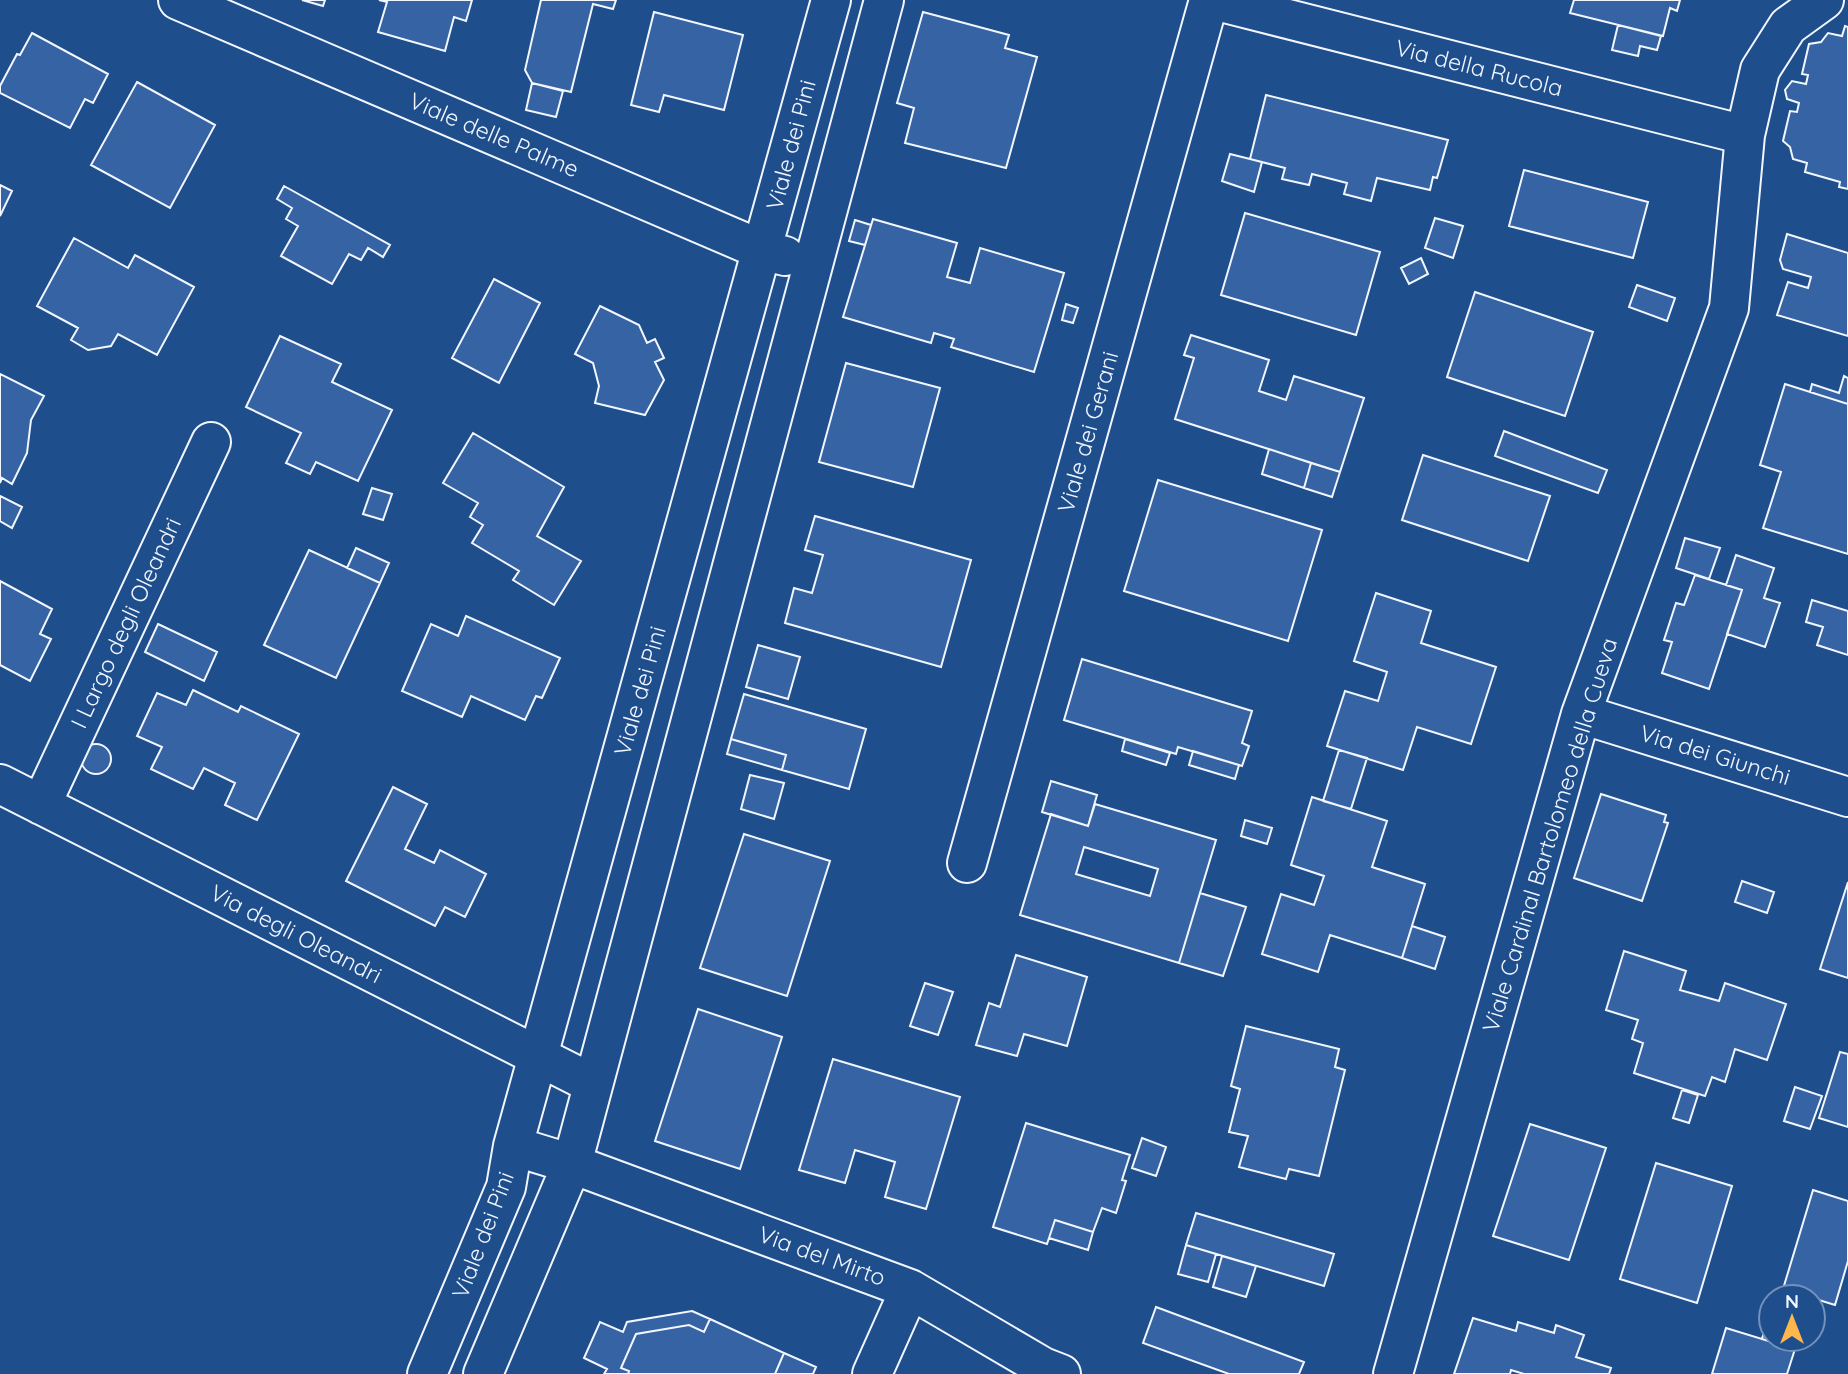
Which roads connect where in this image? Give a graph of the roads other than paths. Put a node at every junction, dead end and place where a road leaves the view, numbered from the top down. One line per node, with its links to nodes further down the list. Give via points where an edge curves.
1 (178, 0): 7 (street, Viale delle Palme)
2 (831, 0): 7 (street, Viale dei Pini)
3 (884, 0): 8 (street)
4 (1211, 0): 6 (street, Via della Rucola); 14 (street, Viale dei Gerani)
5 (1824, 0): 6 (street, Viale Cardinal Bartolomeo della Cueva, via 1788,26 1760,70)
6 (1745, 135): 10 (street, Viale Cardinal Bartolomeo della Cueva, via 1729,308)
7 (762, 250): 8 (street, Viale delle Palme); 15 (street, Viale dei Pini)
8 (813, 263): 16 (street)
9 (211, 442): 13 (street, I Largo degli Oleandri)
10 (1581, 714): 12 (street, Via dei Giunchi); 24 (street, Viale Cardinal Bartolomeo della Cueva)
11 (0, 784): 13 (street, Via degli Oleandri)
12 (1848, 797)
13 (41, 805): 15 (street, Via degli Oleandri)
14 (967, 863)
15 (539, 1056): 16 (street, Via degli Oleandri); 17 (street, Viale dei Pini)
16 (593, 1084): 18 (street)
17 (513, 1146): 18 (street, Via del Mirto); 20 (street, Viale dei Pini, via 506,1187)
18 (572, 1164): 19 (street, Via del Mirto); 21 (street)
19 (910, 1289): 22 (street); 23 (street, Via del Mirto)
20 (427, 1374)
21 (483, 1374)
22 (872, 1374)
23 (1061, 1374)
24 (1393, 1374)

